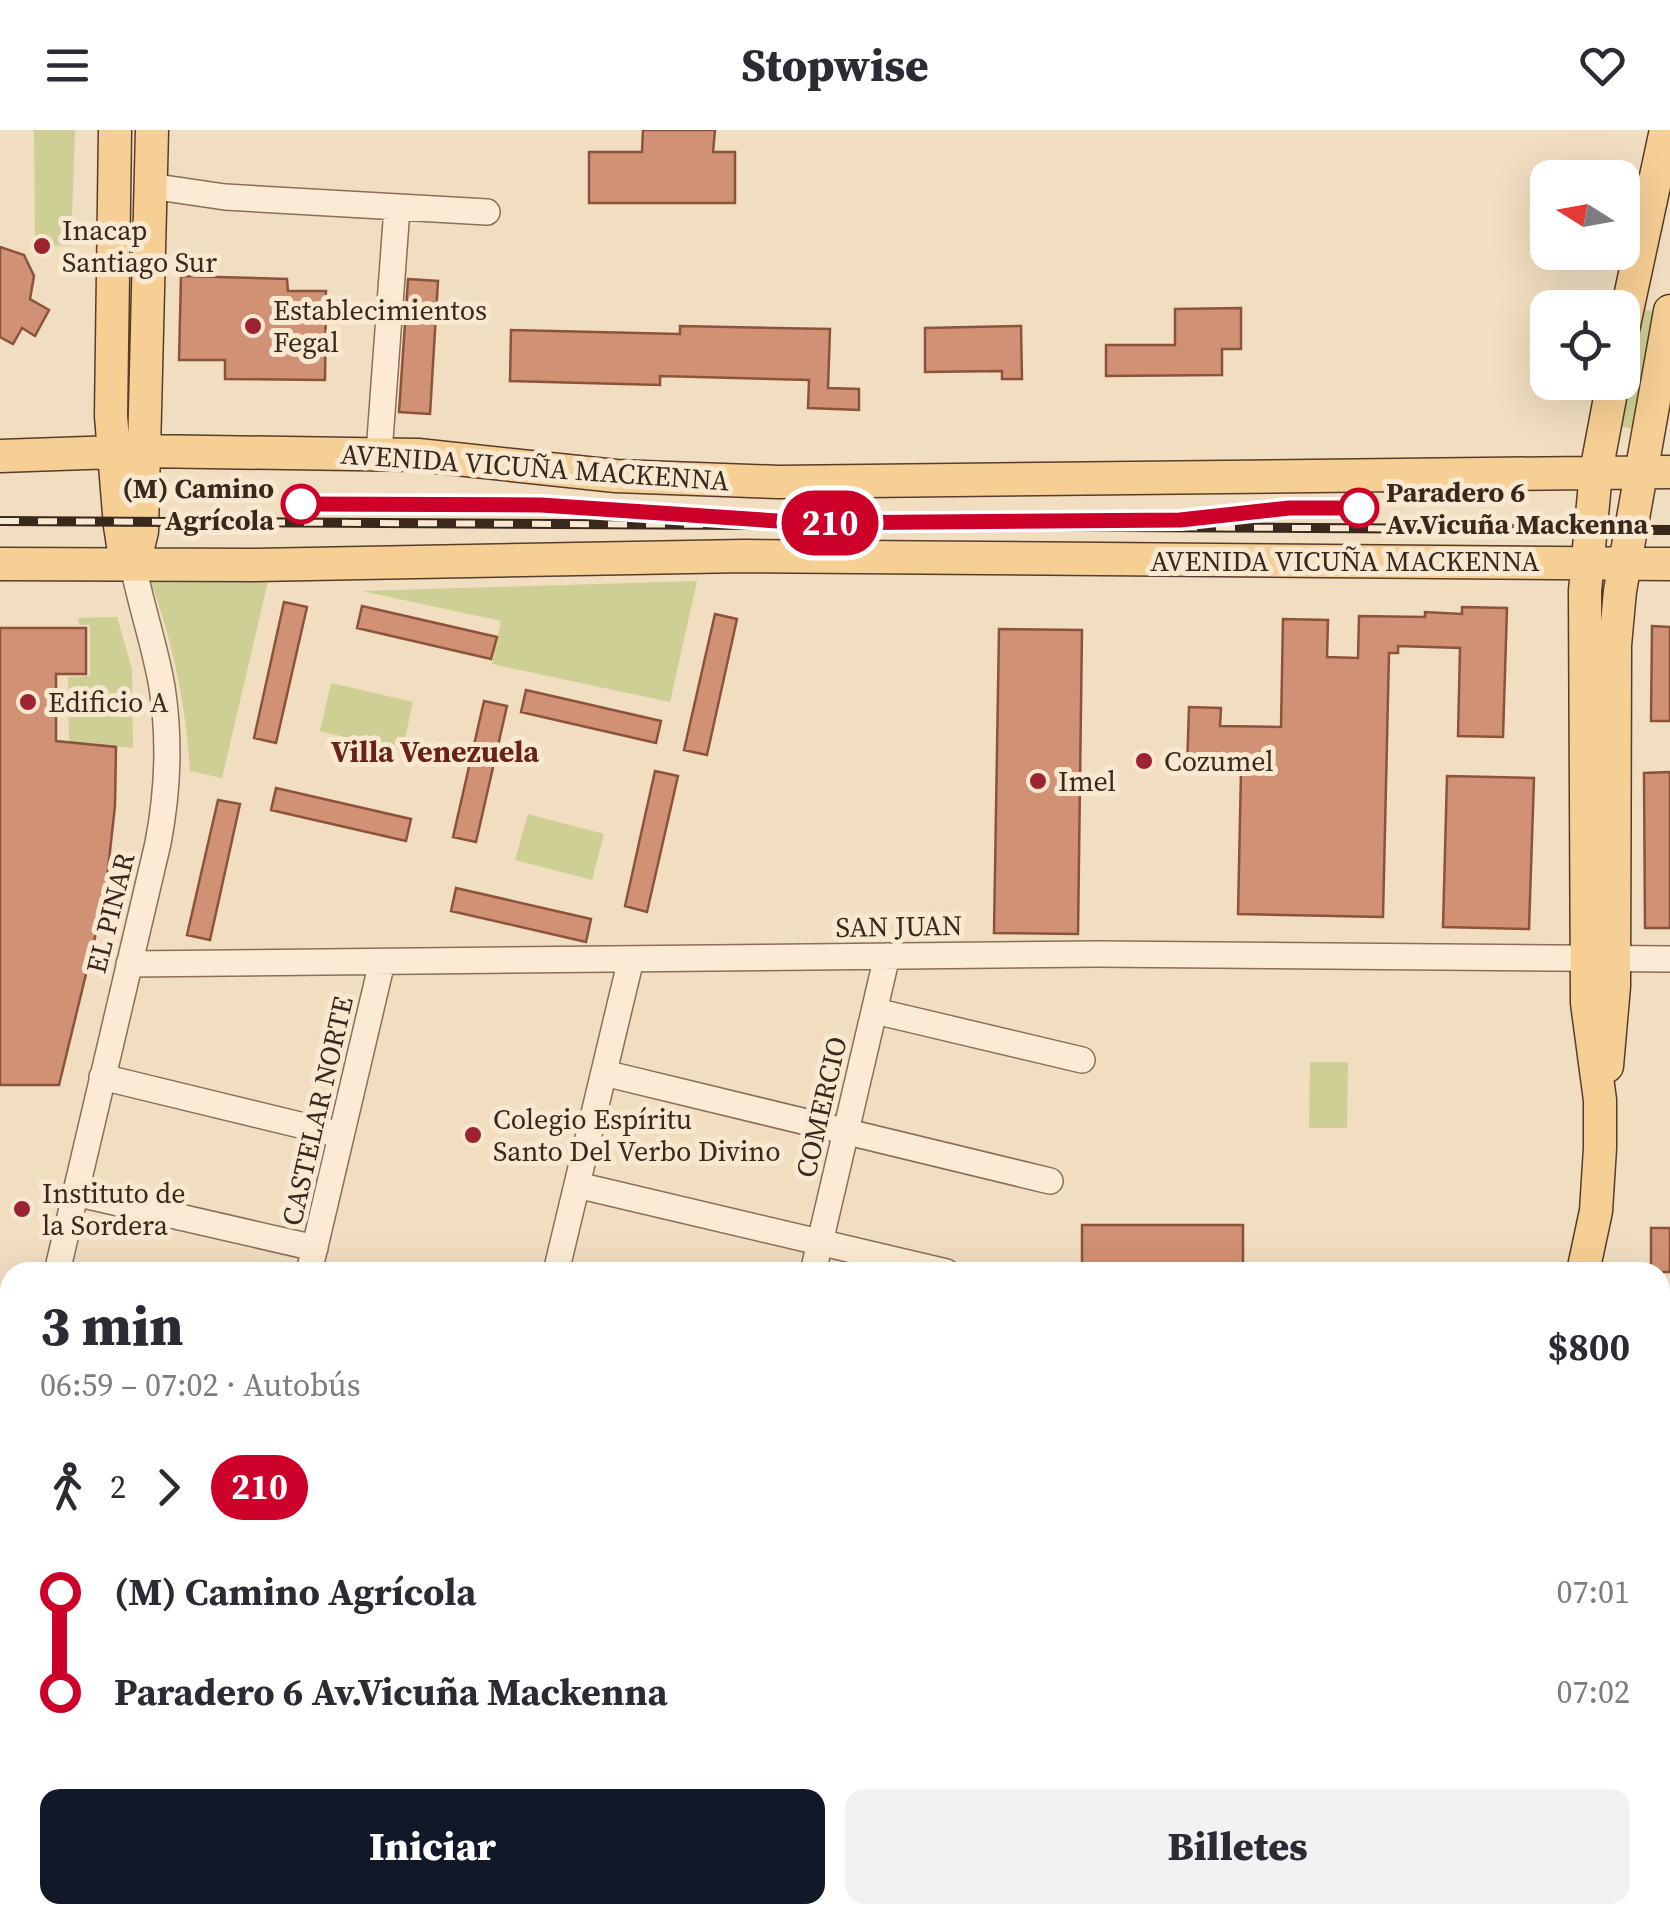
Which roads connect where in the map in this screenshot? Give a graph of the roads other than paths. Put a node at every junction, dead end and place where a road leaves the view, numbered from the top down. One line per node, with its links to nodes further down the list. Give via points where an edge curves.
1 (115, 130): 4 (main road)
2 (152, 130): 5 (main road)
3 (1666, 130): 8 (main road)
4 (114, 173): 5 (main road); 11 (main road)
5 (150, 186): 6 (street, via 225,198); 11 (main road)
6 (397, 208): 7 (street); 12 (street)
7 (487, 212)
8 (1631, 290)
9 (1670, 311): 14 (main road)
10 (1610, 400): 15 (main road)
11 (128, 452): 12 (main road, AVENIDA VICUÑA MACKENNA); 13 (main road, AVENIDA VICUÑA MACKENNA); 20 (main road, via 141,536)
12 (378, 454): 15 (main road, AVENIDA VICUÑA MACKENNA, via 744,482)
13 (0, 456)
14 (1650, 483): 15 (main road, AVENIDA VICUÑA MACKENNA); 17 (main road)
15 (1594, 485): 16 (main road)
16 (1588, 562): 17 (main road, AVENIDA VICUÑA MACKENNA); 20 (main road, AVENIDA VICUÑA MACKENNA, via 744,556); 22 (main road)
17 (1624, 563): 19 (main road, AVENIDA VICUÑA MACKENNA); 22 (main road)
18 (0, 564): 20 (main road, AVENIDA VICUÑA MACKENNA)
19 (1670, 564)
20 (133, 565): 26 (street, EL PINAR, via 161,683 168,752 163,818)
21 (887, 956): 22 (street, SAN JUAN); 24 (street, SAN JUAN); 27 (street, COMERCIO)
22 (1600, 958): 23 (street, SAN JUAN); 42 (main road, via 1587,1002 1600,1100 1596,1211)
23 (1670, 959)
24 (630, 960): 25 (street, SAN JUAN); 29 (street)
25 (382, 962): 26 (street, SAN JUAN); 32 (street, CASTELAR NORTE)
26 (129, 964): 30 (street, EL PINAR)
27 (874, 1011): 28 (street); 31 (street, COMERCIO)
28 (1082, 1060)
29 (604, 1073): 31 (street); 34 (street)
30 (102, 1077): 32 (street); 35 (street, EL PINAR)
31 (846, 1132): 33 (street); 36 (street, COMERCIO)
32 (342, 1135): 37 (street, CASTELAR NORTE)
33 (1050, 1180)
34 (576, 1185): 36 (street); 39 (street)
35 (75, 1193): 37 (street); 38 (street, EL PINAR)
36 (820, 1242): 40 (street, COMERCIO); 41 (street)
37 (312, 1260)
38 (59, 1262)
39 (558, 1262)
40 (815, 1262)
41 (904, 1262)
42 (1585, 1262)

